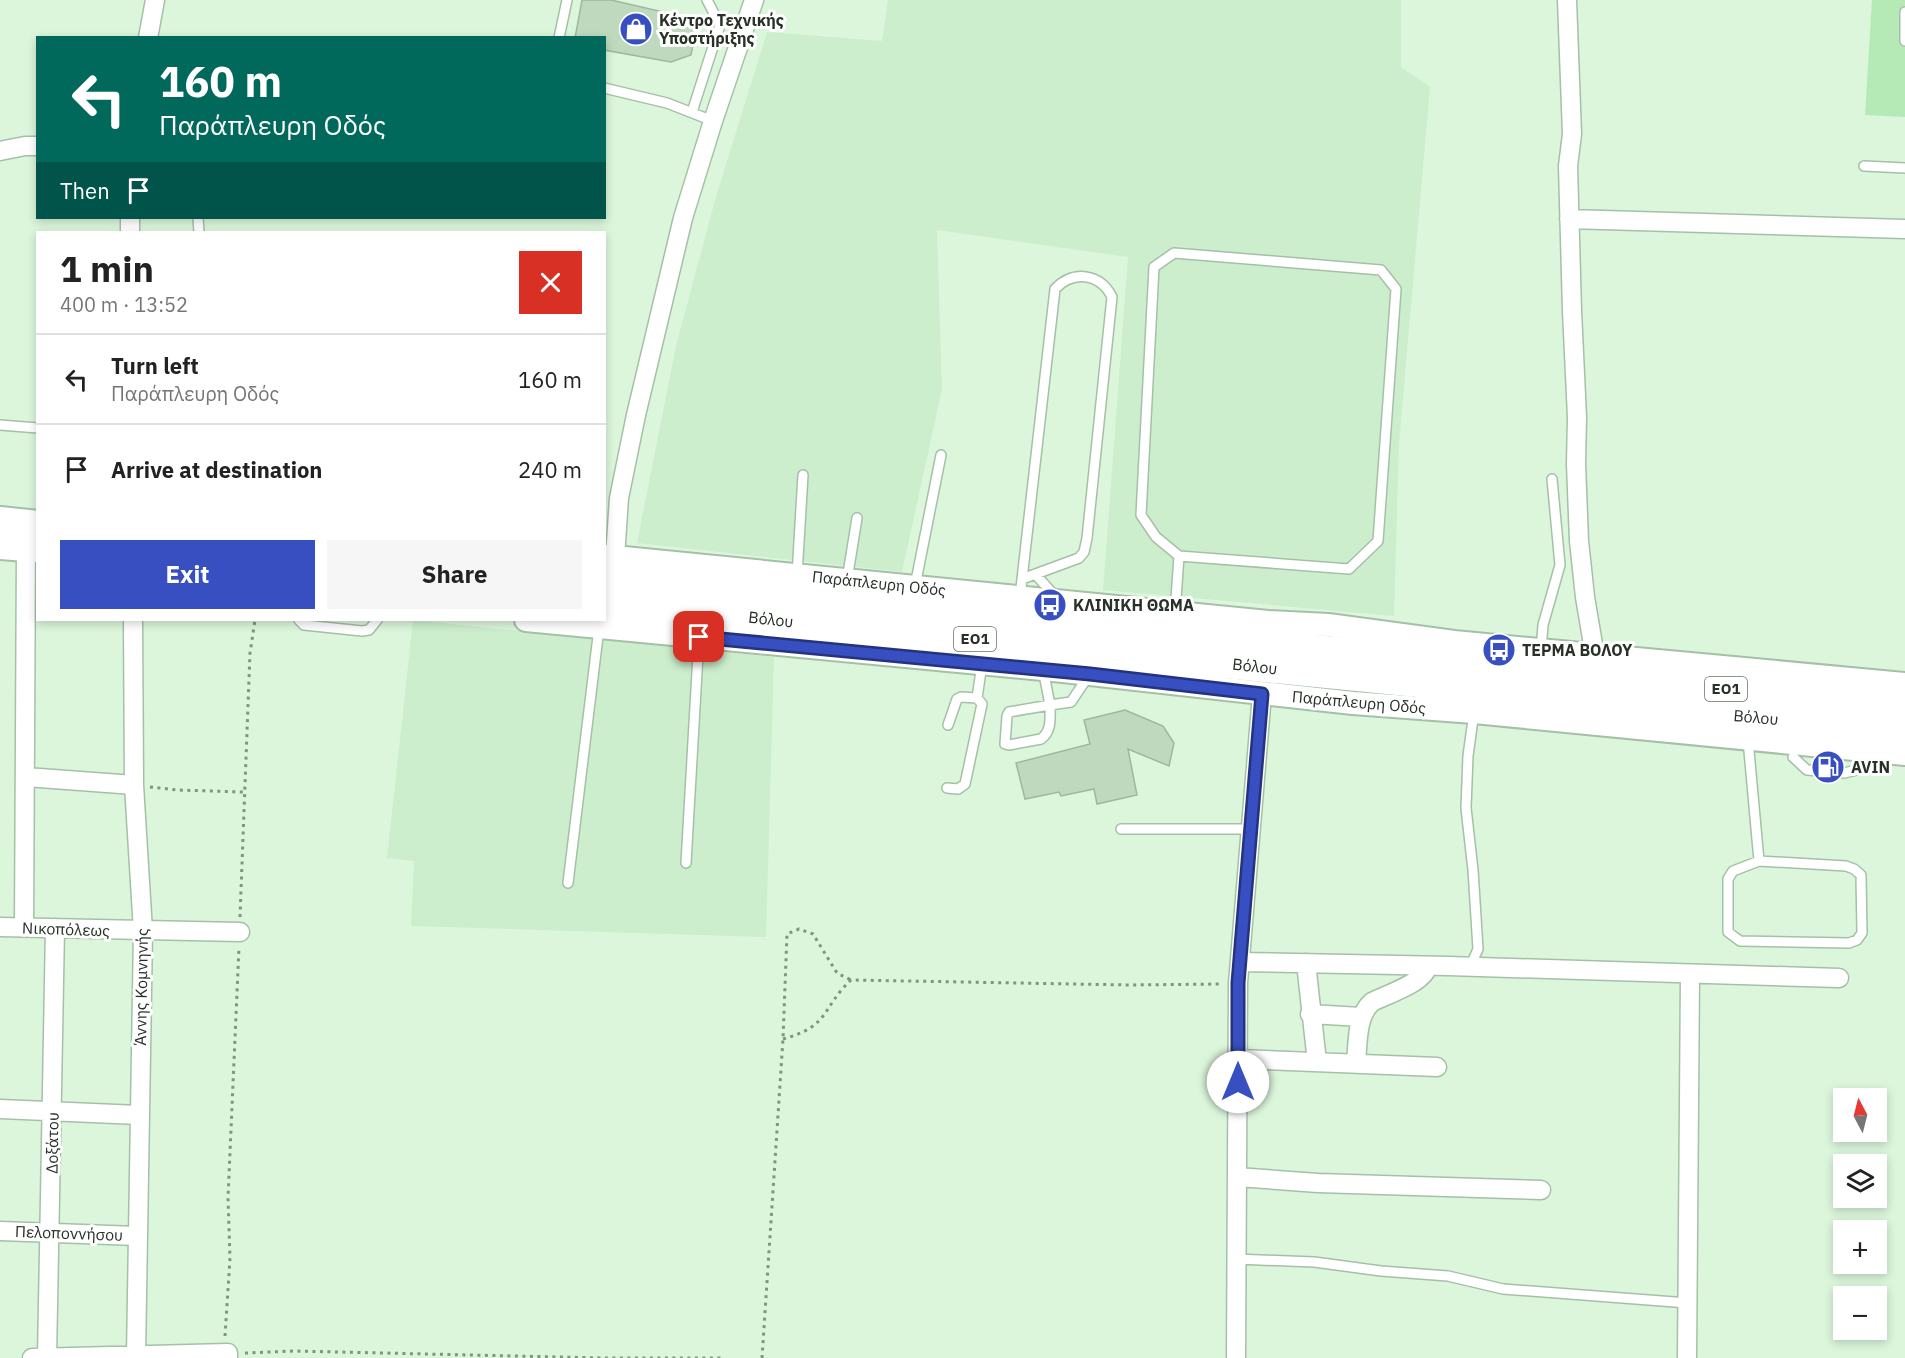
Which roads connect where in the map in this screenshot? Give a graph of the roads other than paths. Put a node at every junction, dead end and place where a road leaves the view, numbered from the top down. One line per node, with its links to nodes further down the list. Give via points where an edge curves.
1 (155, 0): 7 (street)
2 (567, 0): 8 (lane)
3 (707, 0): 11 (lane, via 720,25)
4 (754, 0): 12 (street)
5 (1567, 0): 17 (street, via 1572,134)
6 (1905, 12): 9 (lane)
7 (148, 36)
8 (559, 36)
9 (1905, 41)
10 (606, 88): 11 (lane)
11 (692, 112): 12 (lane)
12 (713, 121): 28 (street, via 683,218 636,415)
13 (36, 146): 14 (street)
14 (0, 151)
15 (1864, 166): 16 (lane)
16 (1905, 168)
17 (1569, 219): 18 (street); 48 (street, via 1579,541)
18 (1905, 229)
19 (0, 425): 20 (lane)
20 (36, 428)
21 (941, 455): 32 (lane)
22 (803, 475): 30 (lane)
23 (1552, 479): 43 (lane, via 1560,565 1543,625)
24 (857, 518): 31 (lane)
25 (0, 521): 26 (main road)
26 (25, 541): 57 (street)
27 (1179, 556): 27 (lane, via 1349,569 1378,541 1396,289 1381,270 1174,253 1154,267 1141,515 1156,537); 35 (lane)
28 (608, 564): 30 (street, Παράπλευρη Οδός); 48 (main road, Βόλου / ΕΟ1)
29 (1035, 574): 33 (lane); 33 (lane, via 1079,558 1087,538 1112,297 1099,280 1085,276 1065,280 1055,289); 34 (lane)
30 (797, 575): 31 (street, Παράπλευρη Οδός)
31 (847, 580): 32 (street, Παράπλευρη Οδός)
32 (915, 586): 33 (street, Παράπλευρη Οδός)
33 (1021, 588): 34 (street, Παράπλευρη Οδός)
34 (1059, 601): 35 (street, Παράπλευρη Οδός)
35 (1175, 612): 43 (street, Παράπλευρη Οδός)
36 (606, 615): 48 (main road, Βόλου / ΕΟ1)
37 (606, 616): 42 (street, Παράπλευρη Οδός)
38 (133, 621): 58 (street, Άννης Κομνηνής)
39 (299, 621): 40 (lane, via 304,625 362,631 369,630)
40 (376, 621)
41 (601, 621): 64 (lane)
42 (699, 637): 44 (street, Παράπλευρη Οδός); 63 (lane)
43 (1541, 650): 48 (street, Παράπλευρη Οδός)
44 (982, 664): 45 (street, Παράπλευρη Οδός); 50 (lane)
45 (1043, 669): 46 (street, Παράπλευρη Οδός); 51 (lane)
46 (1090, 674): 49 (street, Παράπλευρη Οδός); 51 (lane, via 1071,702)
47 (1905, 684): 48 (street, Παράπλευρη Οδός)
48 (1599, 689): 52 (street, Παράπλευρη Οδός); 54 (street, Παράπλευρη Οδός); 55 (main road, Βόλου / ΕΟ1)
49 (1262, 694): 52 (street, Παράπλευρη Οδός); 60 (street)
50 (977, 698): 53 (lane, via 957,699); 59 (lane, via 982,704 965,784 958,789)
51 (1050, 705): 51 (lane, via 1009,712 1005,744 1045,737)
52 (1474, 712): 73 (lane, via 1466,808 1478,949)
53 (948, 725)
54 (1748, 739): 55 (street, Παράπλευρη Οδός); 62 (lane)
55 (1894, 739): 56 (lane, via 1857,770 1844,773 1807,770)
56 (1793, 757)
57 (26, 777): 58 (street); 66 (street)
58 (134, 785): 68 (street, Άννης Κομνηνής)
59 (947, 788)
60 (1252, 828): 61 (lane); 70 (street)
61 (1121, 829)
62 (1759, 861): 62 (lane, via 1854,868 1861,875 1862,933 1849,943 1734,938 1728,932 1728,879 1733,871)
63 (686, 863)
64 (568, 883)
65 (0, 927): 66 (street, Νικοπόλεως)
66 (24, 927): 67 (street, Νικοπόλεως)
67 (55, 928): 68 (street, Νικοπόλεως); 83 (street, Δοξάτου)
68 (143, 931): 69 (street, Νικοπόλεως); 84 (street, Άννης Κομνηνής)
69 (240, 932)
70 (1240, 962): 71 (street); 78 (street)
71 (1306, 963): 72 (street); 76 (street)
72 (1428, 966): 73 (street); 77 (street, via 1423,976 1372,1002)
73 (1470, 967): 74 (street)
74 (1690, 974): 75 (street); 91 (street)
75 (1839, 978)
76 (1310, 1014): 77 (street); 79 (street)
77 (1361, 1017): 80 (street)
78 (1238, 1059): 79 (street); 85 (street)
79 (1317, 1062): 80 (street)
80 (1356, 1064): 81 (street)
81 (1437, 1067)
82 (0, 1109): 83 (street)
83 (53, 1111): 84 (street); 88 (street, Δοξάτου)
84 (139, 1115): 89 (street, Άννης Κομνηνής)
85 (1237, 1177): 86 (street); 90 (street)
86 (1541, 1190)
87 (0, 1231): 88 (street, Πελοποννήσου)
88 (49, 1232): 89 (street, Πελοποννήσου); 95 (street, Δοξάτου)
89 (137, 1236): 92 (street, Άννης Κομνηνής)
90 (1236, 1259): 91 (lane, via 1314,1262 1448,1276 1503,1288); 96 (street)
91 (1688, 1303): 97 (street)
92 (136, 1356): 93 (street); 95 (street)
93 (228, 1356)
94 (32, 1358): 95 (street)
95 (47, 1358)
96 (1236, 1358)
97 (1687, 1358)

